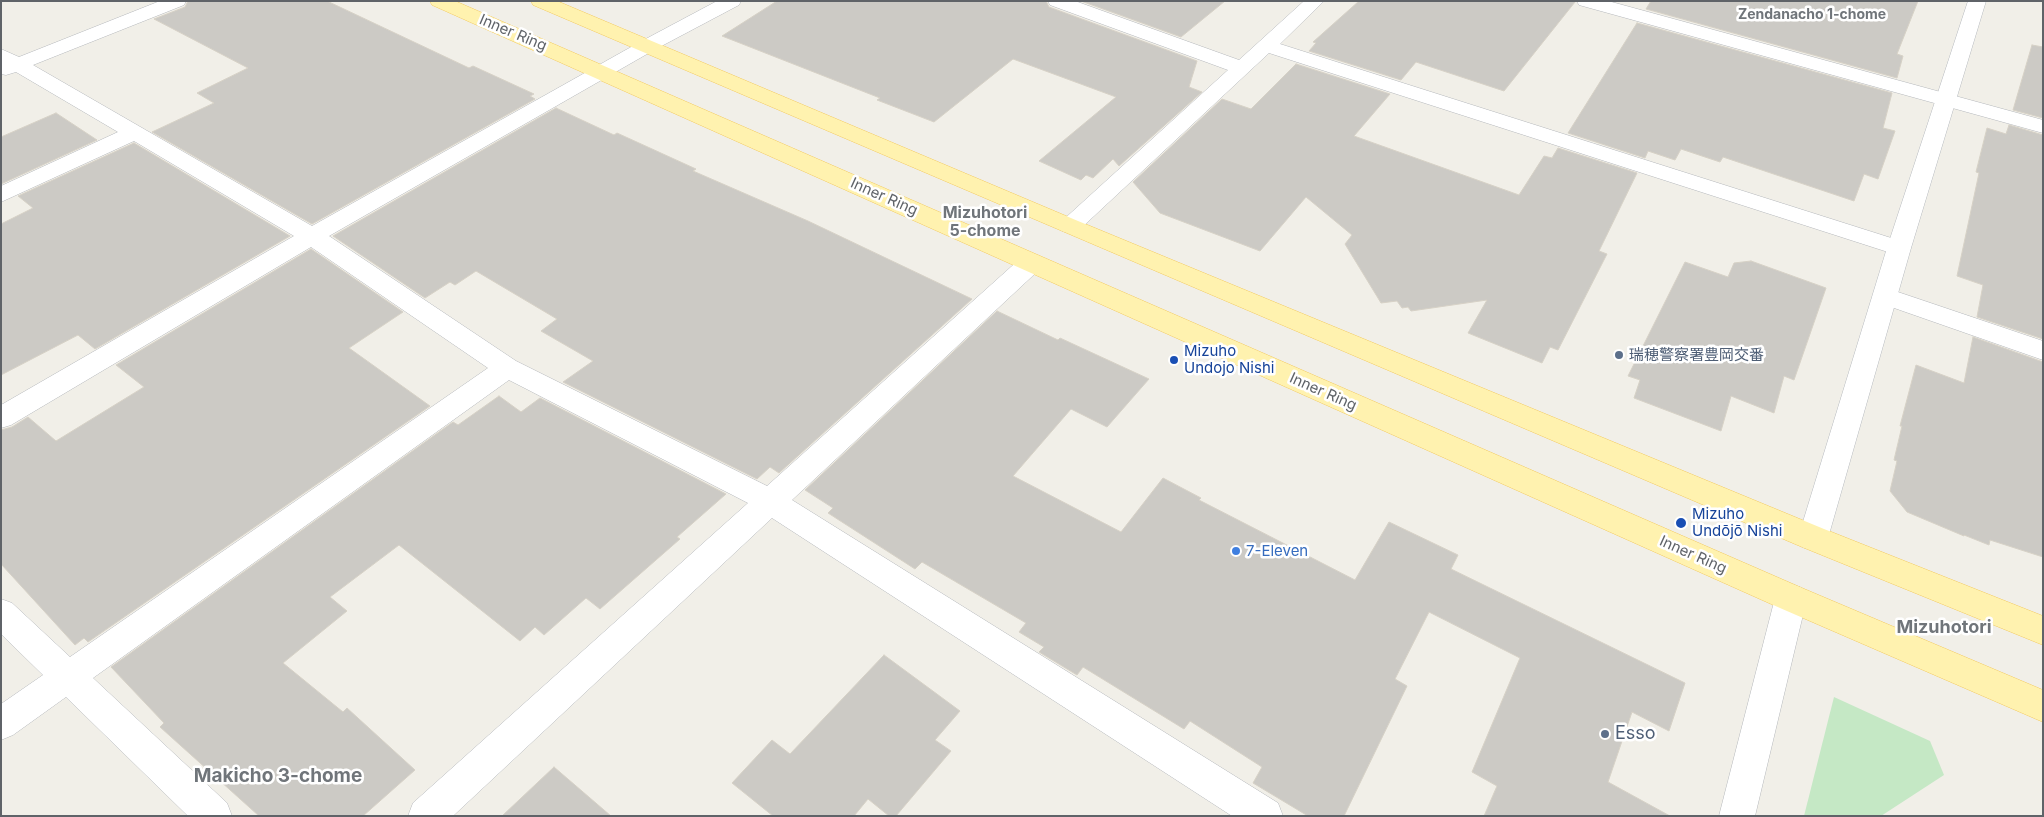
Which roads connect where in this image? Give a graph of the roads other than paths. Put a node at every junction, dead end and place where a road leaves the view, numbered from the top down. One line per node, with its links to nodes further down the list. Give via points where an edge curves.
1 (177, 1): 12 (street)
2 (439, 1): 14 (main road, Inner Ring)
3 (540, 1): 10 (main road)
4 (732, 1): 10 (street)
5 (1057, 1): 13 (street)
6 (1316, 1): 11 (street)
7 (1586, 1): 9 (street)
8 (1977, 1): 15 (street)
9 (1619, 5): 15 (street)
10 (647, 46): 14 (street); 19 (main road)
11 (1266, 46): 13 (street); 21 (street)
12 (7, 64): 17 (street)
13 (1242, 68): 19 (street)
14 (602, 72): 20 (street); 22 (main road, Inner Ring)
15 (1947, 101): 16 (street); 21 (street)
16 (2043, 127)
17 (134, 133): 18 (street); 20 (street)
18 (1, 195)
19 (1070, 226): 28 (main road)
20 (312, 236): 25 (street); 26 (street)
21 (1899, 248): 23 (street)
22 (1031, 263): 27 (street); 29 (main road, Inner Ring)
23 (1886, 296): 24 (street); 28 (street)
24 (2043, 351)
25 (507, 368): 27 (street); 32 (street)
26 (1, 418)
27 (770, 501): 36 (street); 37 (street)
28 (1813, 538): 31 (main road)
29 (1791, 598): 33 (main road, Inner Ring); 38 (street)
30 (1, 613): 32 (street)
31 (2043, 630)
32 (67, 676): 34 (street); 35 (street)
33 (2043, 706)
34 (1, 724)
35 (214, 816)
36 (426, 816)
37 (1265, 816)
38 (1736, 816)

